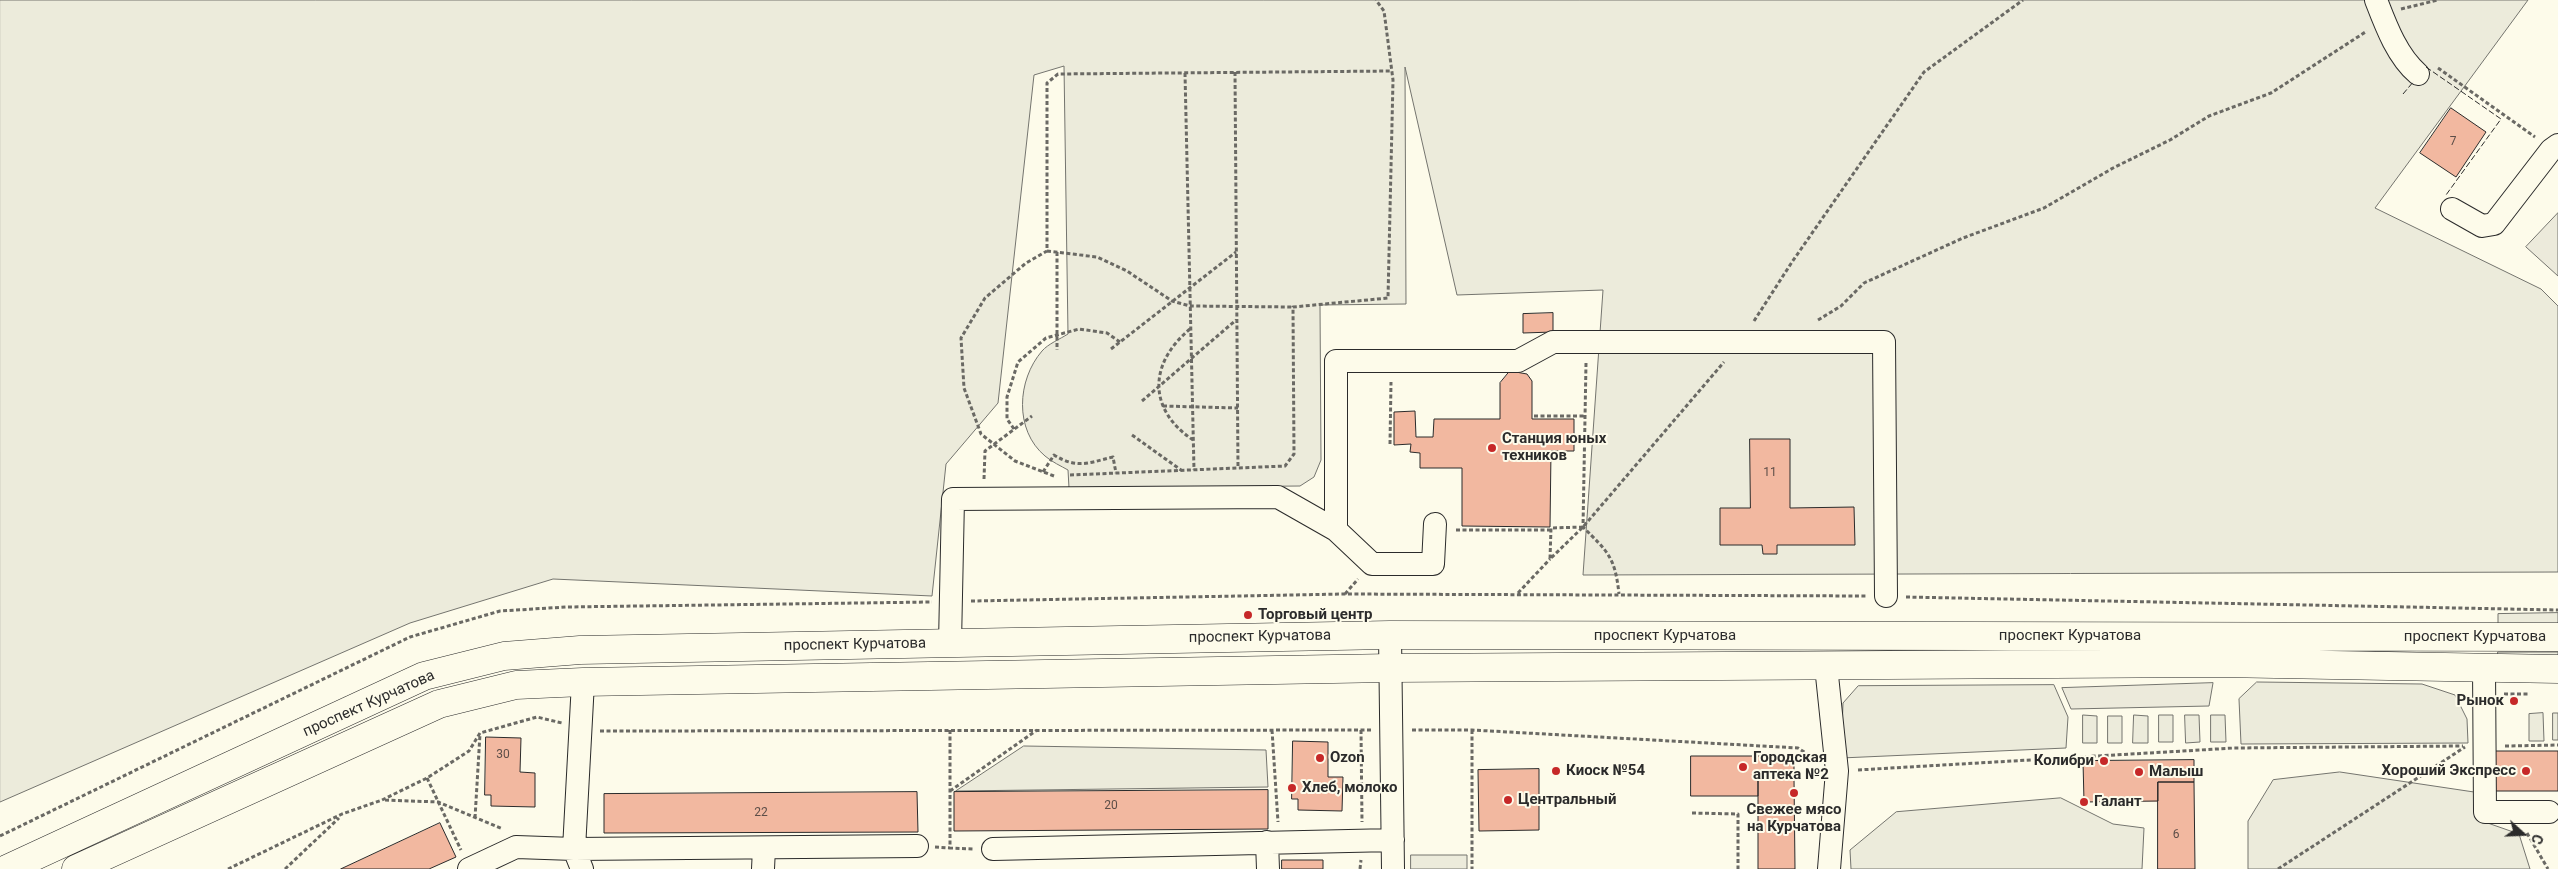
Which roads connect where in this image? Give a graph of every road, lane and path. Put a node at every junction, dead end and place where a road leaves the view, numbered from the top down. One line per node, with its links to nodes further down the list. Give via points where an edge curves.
1 (1376, 0): 5 (path, via 1384,10)
2 (2023, 0): 25 (path, via 1924,72 1792,262)
3 (2438, 0): 4 (path)
4 (2380, 10): 6 (street, via 2396,46); 20 (path, via 2271,93 2209,116 2044,208 1963,238 1864,283 1841,306)
5 (1392, 71): 7 (path); 18 (path, via 1388,298)
6 (2414, 71): 9 (path, via 2421,60 2430,63)
7 (1234, 72): 8 (path); 13 (path)
8 (1185, 73): 11 (path, via 1058,74 1047,83); 14 (path)
9 (2554, 148): 10 (street, via 2494,224 2482,226)
10 (2452, 209)
11 (1048, 250): 12 (path); 41 (path, via 985,298 961,338 964,388 981,434)
12 (1057, 252): 15 (path, via 1097,257 1127,271); 22 (path)
13 (1236, 252): 14 (path); 17 (path)
14 (1190, 288): 15 (path); 16 (path)
15 (1172, 301): 16 (path); 23 (path)
16 (1190, 306): 17 (path); 21 (path)
17 (1237, 306): 18 (path); 19 (path)
18 (1293, 307): 43 (path, via 1294,454 1286,466)
19 (1237, 320): 28 (path); 34 (path)
20 (1815, 322)
21 (1191, 328): 28 (path); 30 (path, via 1174,343 1163,365)
22 (1057, 335): 23 (path, via 1079,329 1107,333); 27 (path); 38 (path, via 1046,338 1018,362 1007,397 1007,418)
23 (1120, 342): 26 (path)
24 (1587, 342): 25 (street); 29 (street, via 1553,342 1518,361); 37 (path)
25 (1741, 342): 50 (path); 56 (street, via 1884,342)
26 (1112, 349)
27 (1057, 350)
28 (1191, 357): 30 (path); 33 (path)
29 (1391, 361): 42 (path); 51 (street, via 1336,361)
30 (1159, 386): 31 (path); 32 (path)
31 (1142, 401)
32 (1163, 406): 33 (path); 40 (path, via 1177,429)
33 (1192, 407): 34 (path); 40 (path)
34 (1238, 408): 43 (path)
35 (1032, 416): 38 (path)
36 (1534, 416): 37 (path)
37 (1585, 416): 50 (path)
38 (1014, 429): 41 (path)
39 (1132, 435): 44 (path)
40 (1193, 440): 45 (path)
41 (994, 444): 46 (path, via 1015,462); 48 (path, via 986,451)
42 (1390, 444)
43 (1238, 468): 45 (path)
44 (1182, 470): 45 (path); 47 (path)
45 (1194, 470)
46 (1043, 472): 47 (path, via 1054,476); 47 (path, via 1054,455 1068,464 1113,457)
47 (1116, 473)
48 (983, 499): 51 (street, via 1278,497); 59 (street, via 953,499)
49 (1435, 527): 51 (street, via 1433,564 1372,564); 52 (path)
50 (1583, 527): 52 (path); 53 (path); 55 (path, via 1607,550 1614,562)
51 (1336, 530)
52 (1551, 530): 53 (path)
53 (1550, 560): 54 (path)
54 (1517, 594)
55 (1618, 594)
56 (1886, 596)
57 (1390, 635): 58 (main road, проспект Курчатова); 59 (main road, проспект Курчатова); 61 (street)
58 (2558, 637)
59 (950, 643): 64 (main road, проспект Курчатова, via 580,650 504,656)
60 (1826, 666): 61 (main road, проспект Курчатова); 62 (main road, проспект Курчатова, via 2219,663); 102 (street, via 1837,771)
61 (1390, 668): 65 (main road, проспект Курчатова); 87 (street)
62 (2484, 668): 63 (main road, проспект Курчатова); 67 (street)
63 (2558, 669)
64 (424, 676): 68 (main road); 93 (main road, проспект Курчатова)
65 (583, 682): 68 (main road, проспект Курчатова, via 516,685); 92 (street)
66 (2539, 694): 67 (path)
67 (2484, 695): 80 (street, via 2485,812)
68 (439, 704): 94 (main road, проспект Курчатова)
69 (950, 730): 77 (path)
70 (1038, 730): 77 (path)
71 (1272, 730): 88 (path)
72 (1361, 730): 86 (path)
73 (1472, 730): 100 (path)
74 (480, 733): 84 (path)
75 (2467, 746): 103 (path)
76 (427, 778): 79 (path)
77 (950, 791): 90 (path, via 950,848)
78 (382, 800): 79 (path)
79 (438, 802): 84 (path); 96 (path)
80 (2516, 812): 81 (street); 104 (path)
81 (2548, 812)
82 (1692, 813): 101 (path, via 1738,814)
83 (342, 814): 95 (path)
84 (475, 818): 85 (path)
85 (511, 833)
86 (1362, 840): 87 (street); 88 (street); 98 (path)
87 (1393, 840): 99 (street)
88 (1273, 842): 90 (street); 97 (street)
89 (917, 846): 91 (street)
90 (993, 849)
91 (764, 858): 92 (street)
92 (578, 859): 96 (street, via 516,847)
93 (7, 869)
94 (76, 869)
95 (285, 869)
96 (469, 869)
97 (1268, 869)
98 (1360, 869)
99 (1393, 869)
100 (1472, 869)
101 (1738, 869)
102 (1829, 869)
103 (2278, 869)
104 (2548, 869)

